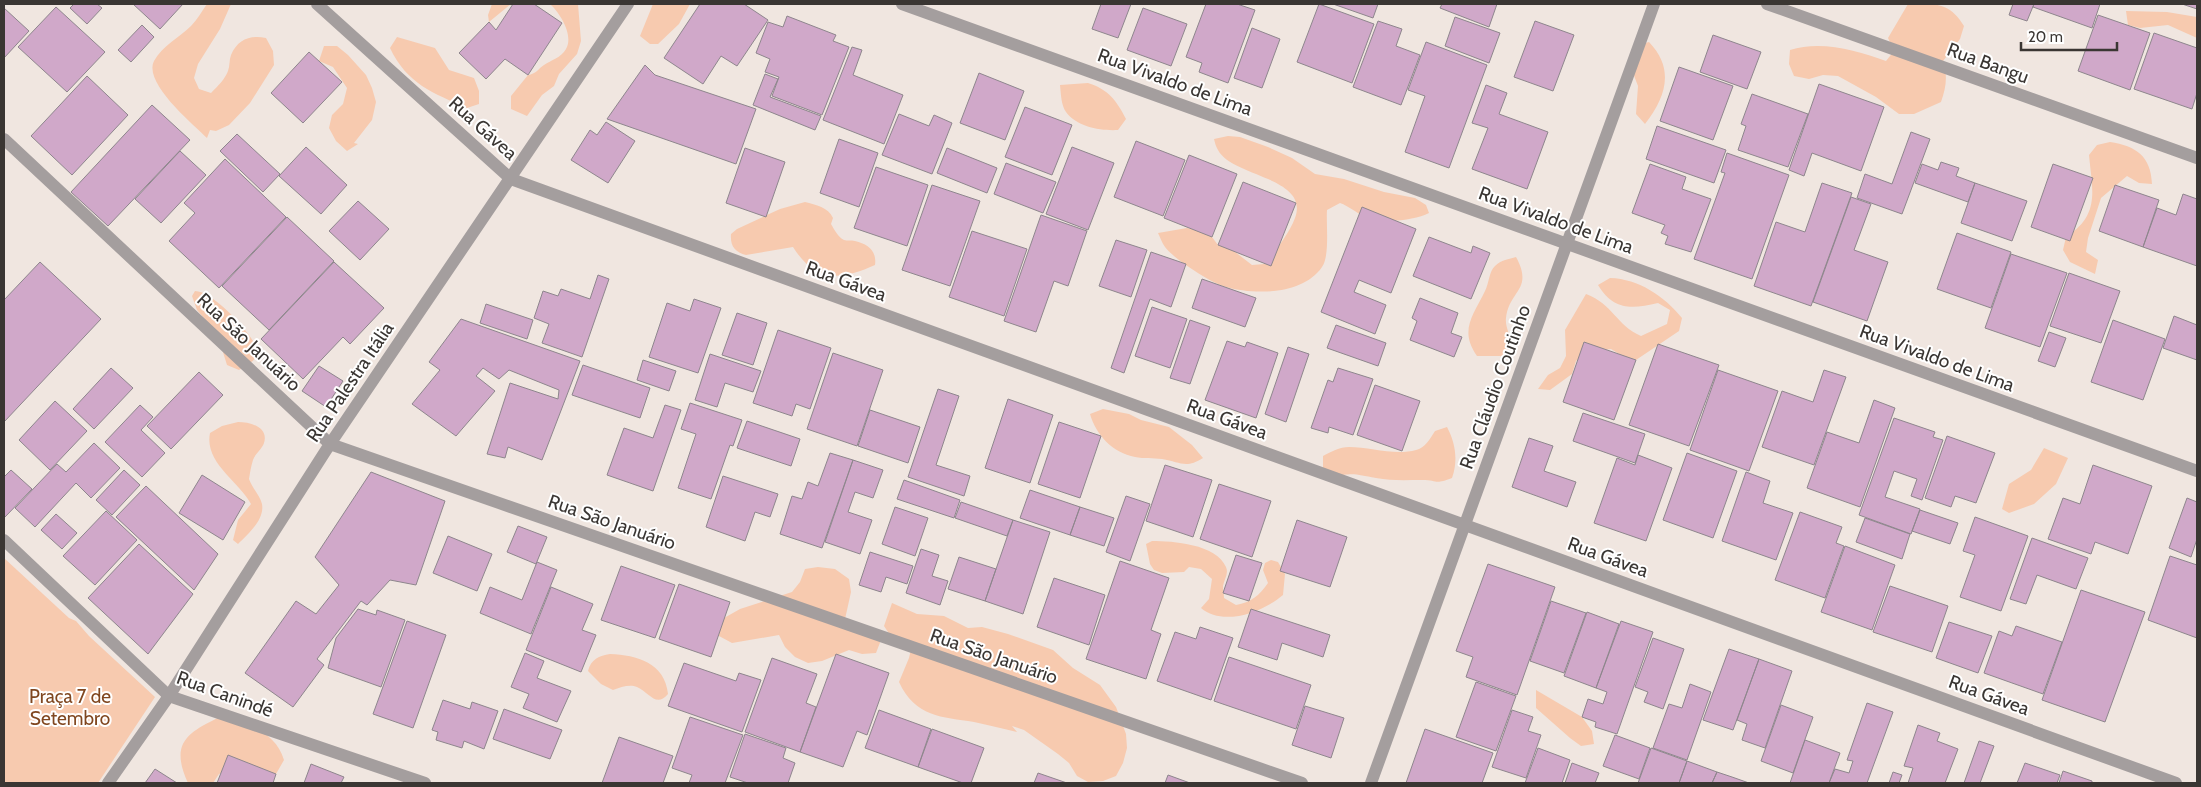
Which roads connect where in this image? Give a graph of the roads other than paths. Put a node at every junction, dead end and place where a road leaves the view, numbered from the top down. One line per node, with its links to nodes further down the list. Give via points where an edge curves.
1 (317, 4): 8 (street, Rua Gávea)
2 (628, 4): 8 (street, Rua Palestra Itália)
3 (902, 4): 9 (street, Rua Vivaldo de Lima)
4 (1654, 4): 9 (street, Rua Cláudio Coutinho)
5 (1767, 4): 7 (street, Rua Bangu)
6 (4, 140): 10 (street, Rua São Januário)
7 (2197, 158)
8 (511, 179): 10 (street, Rua Palestra Itália); 12 (street, Rua Gávea)
9 (1567, 244): 11 (street, Rua Vivaldo de Lima); 12 (street, Rua Cláudio Coutinho)
10 (330, 444): 14 (street, Rua Palestra Itália); 17 (street, Rua São Januário)
11 (2197, 471)
12 (1465, 525): 18 (street, Rua Cláudio Coutinho); 19 (street, Rua Gávea)
13 (4, 540): 14 (street, Rua Canindé)
14 (169, 696): 15 (street, Rua Palestra Itália); 16 (street, Rua Canindé)
15 (108, 783)
16 (425, 783)
17 (1302, 783)
18 (1371, 783)
19 (2176, 783)

